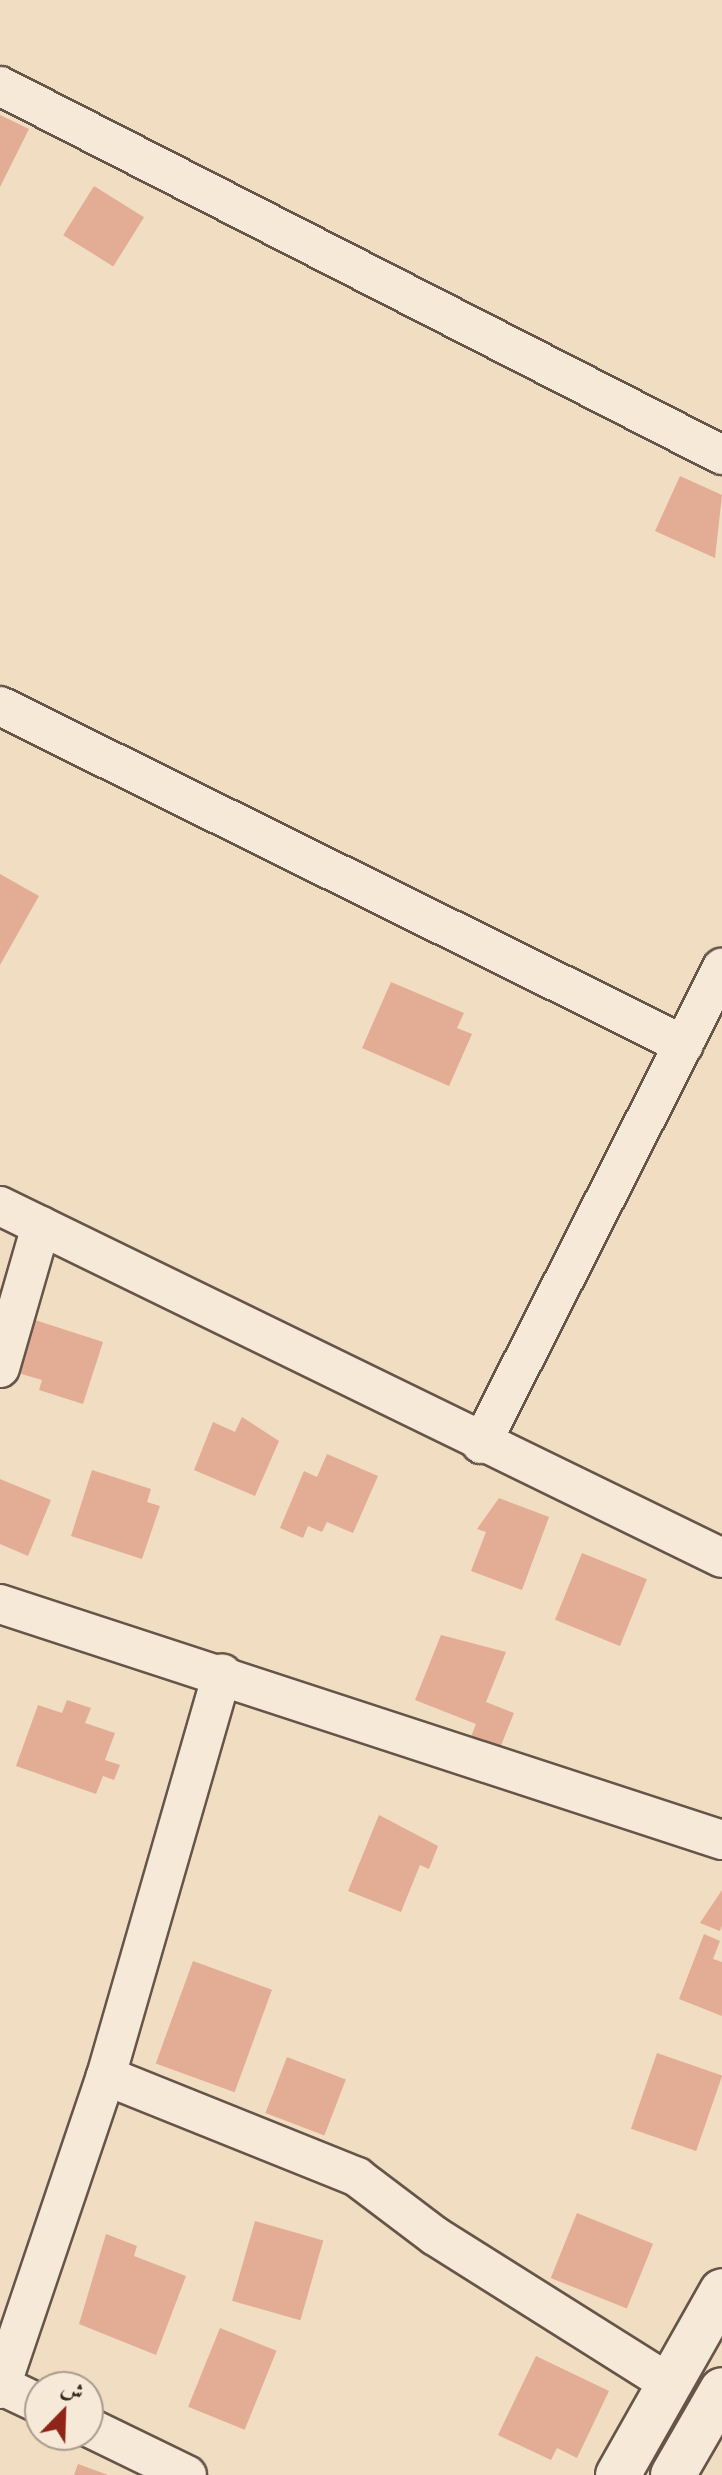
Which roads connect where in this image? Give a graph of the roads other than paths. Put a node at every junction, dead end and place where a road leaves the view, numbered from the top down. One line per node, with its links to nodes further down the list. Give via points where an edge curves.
1 (0, 86): 2 (street)
2 (722, 455)
3 (0, 706): 5 (street)
4 (722, 968): 5 (street)
5 (684, 1045): 9 (street)
6 (0, 1206): 7 (street)
7 (41, 1226): 8 (street); 9 (street)
8 (0, 1368)
9 (481, 1444): 10 (street)
10 (722, 1558)
11 (0, 1604): 12 (street)
12 (222, 1673): 13 (street); 14 (street)
13 (722, 1840)
14 (106, 2076): 16 (street, via 357,2177 435,2236); 17 (street)
15 (722, 2291): 16 (main road)
16 (670, 2384): 22 (main road)
17 (0, 2387): 19 (street)
18 (722, 2390): 23 (main road)
19 (24, 2397)
20 (104, 2435): 21 (street)
21 (187, 2475)
22 (618, 2475)
23 (673, 2475)

